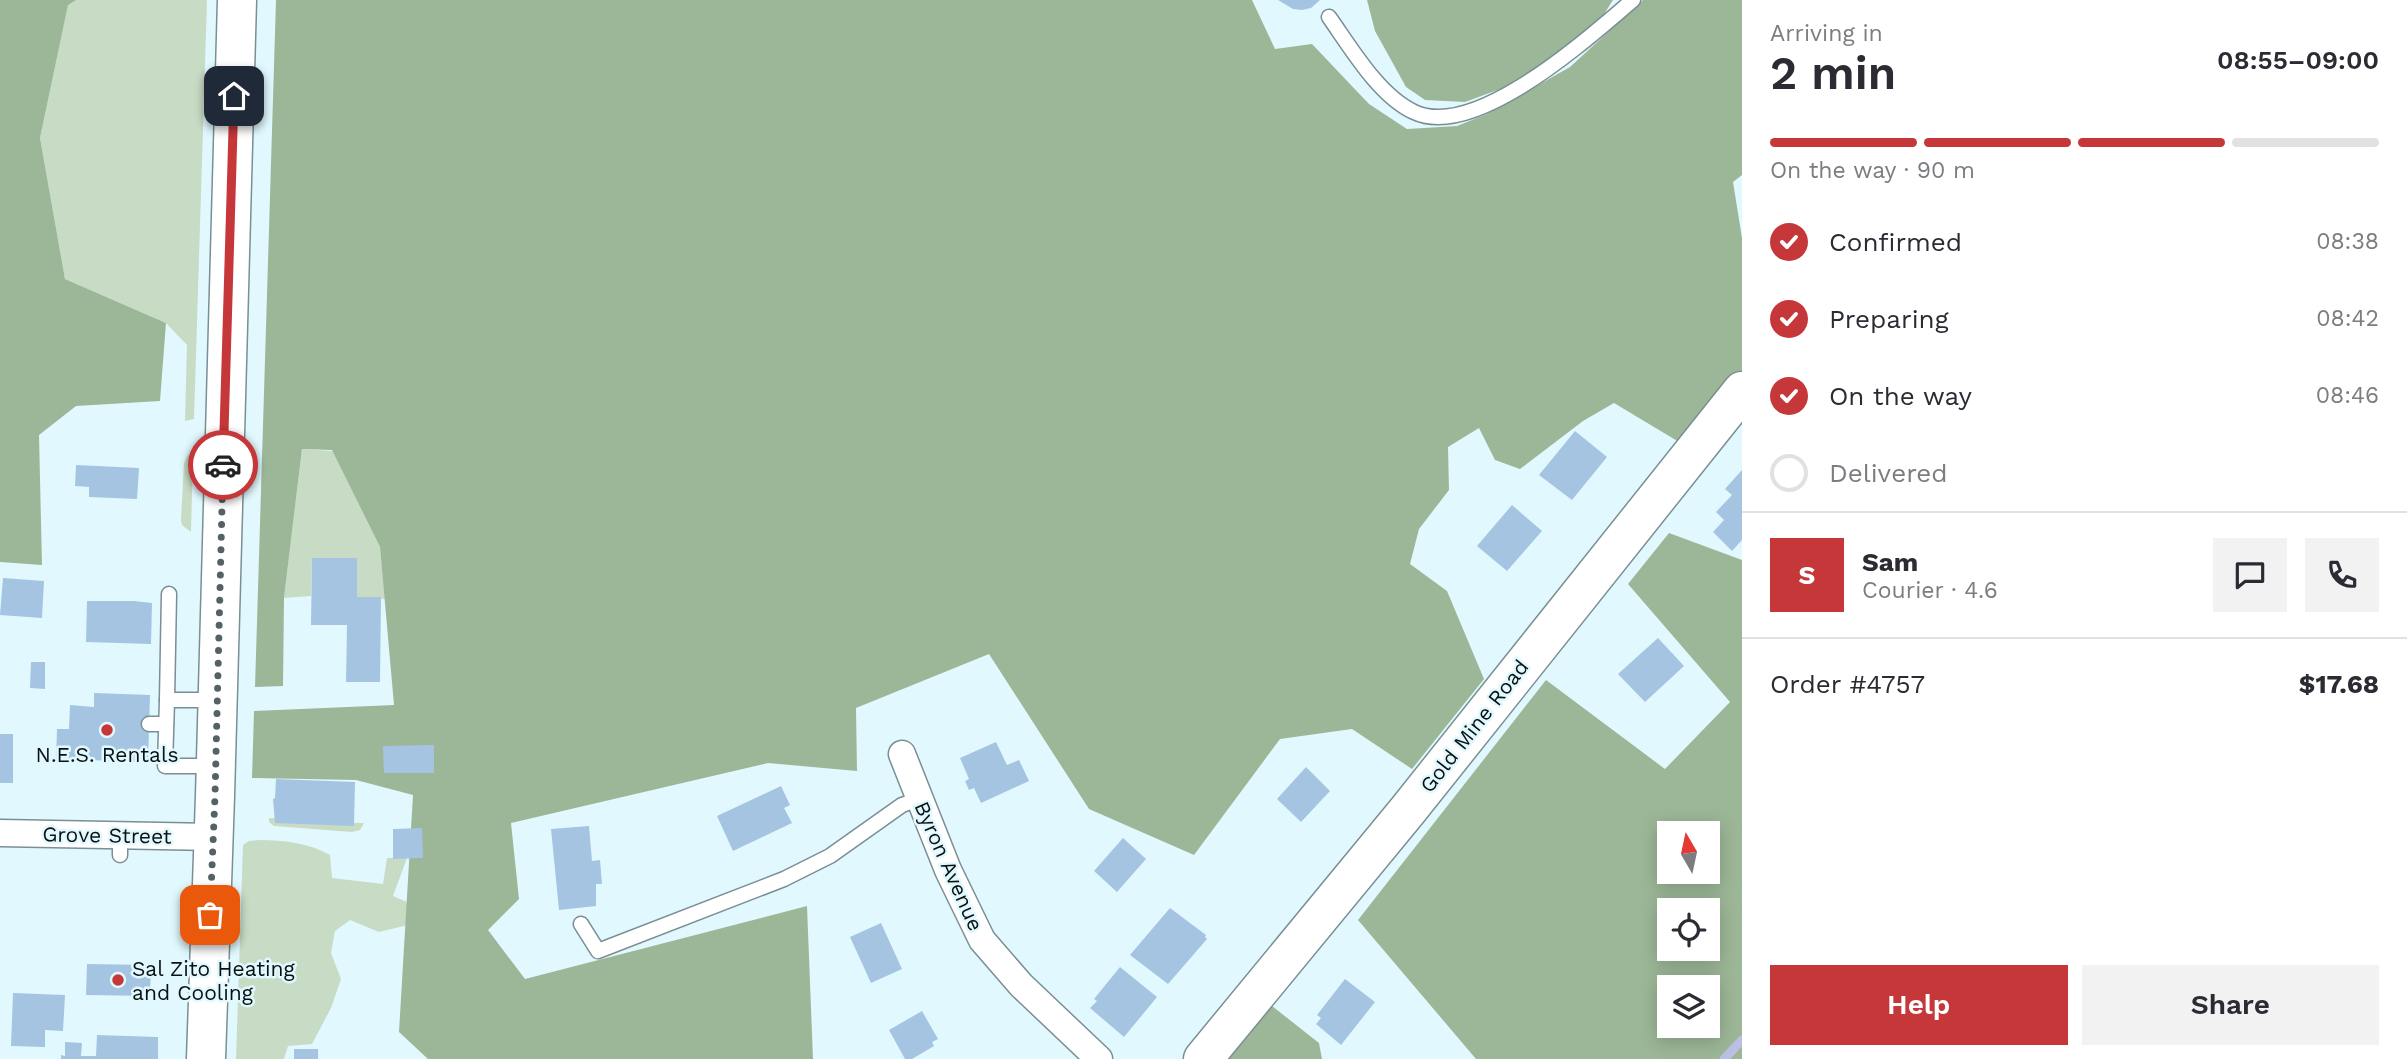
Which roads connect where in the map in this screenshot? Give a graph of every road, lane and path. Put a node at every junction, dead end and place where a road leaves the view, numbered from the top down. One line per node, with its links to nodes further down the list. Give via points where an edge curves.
1 (237, 0): 7 (main road)
2 (1633, 0): 3 (lane, via 1559,61 1508,93 1482,107 1438,118 1415,112 1382,88)
3 (1329, 17)
4 (1742, 391): 18 (main road, Gold Mine Road)
5 (169, 594): 6 (lane)
6 (167, 700): 7 (lane); 9 (lane)
7 (217, 701): 11 (main road)
8 (149, 724): 9 (lane)
9 (166, 724): 11 (lane, via 165,766)
10 (902, 754): 12 (street, Byron Avenue)
11 (216, 766): 14 (main road)
12 (919, 799): 15 (lane, via 902,805 830,856 795,873 598,951); 17 (street, Byron Avenue, via 982,940 1021,985)
13 (0, 833): 14 (street, Grove Street, via 120,846)
14 (213, 837): 16 (main road)
15 (581, 924)
16 (206, 1059)
17 (1099, 1059)
18 (1203, 1059)

